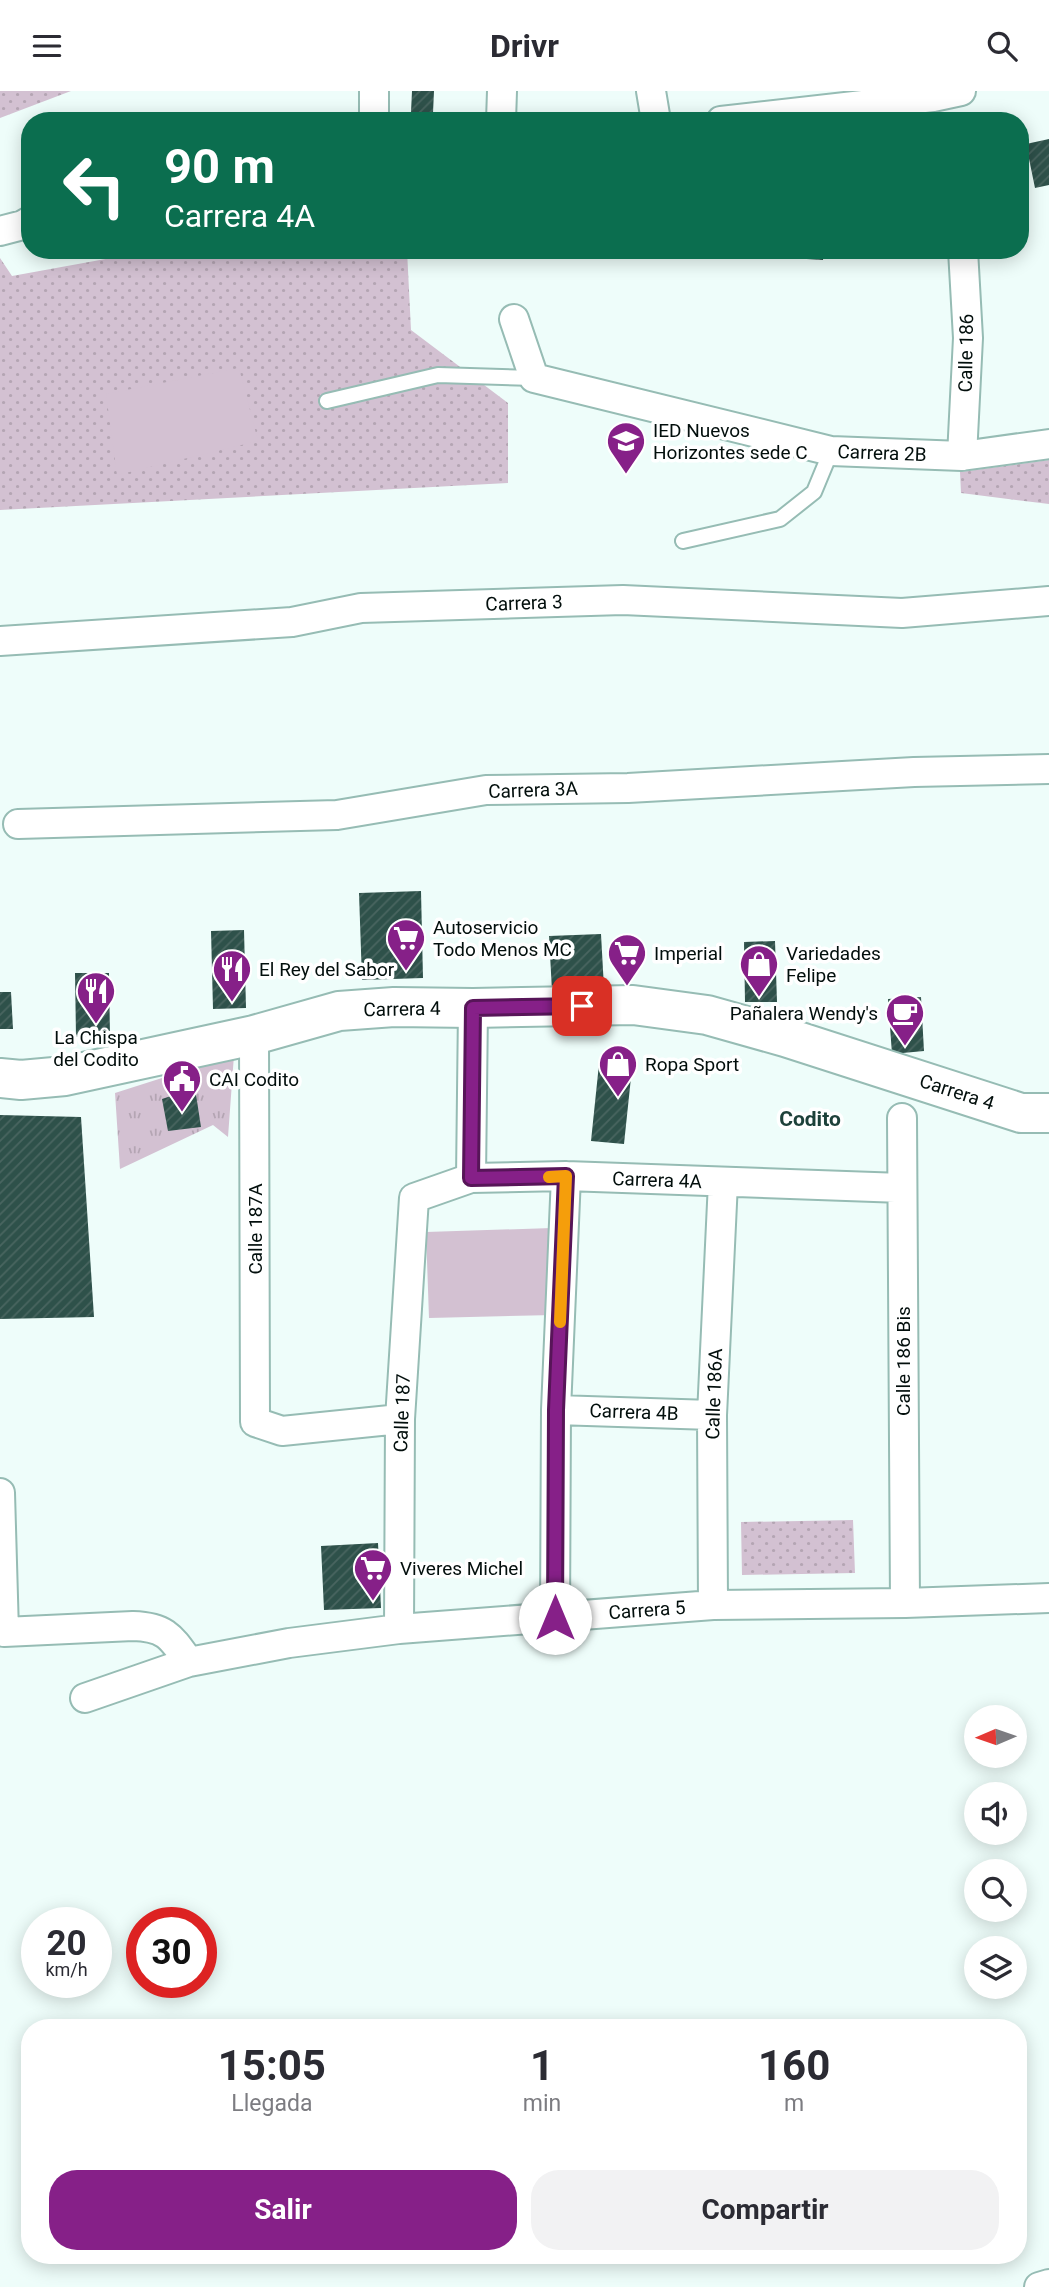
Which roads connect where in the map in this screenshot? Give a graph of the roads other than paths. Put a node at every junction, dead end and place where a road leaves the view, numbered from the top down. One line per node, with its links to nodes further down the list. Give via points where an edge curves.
1 (374, 91): 7 (street)
2 (502, 91): 8 (street)
3 (651, 91): 9 (street)
4 (961, 91): 5 (street)
5 (932, 94): 6 (street)
6 (799, 102): 10 (street)
7 (374, 112)
8 (501, 112)
9 (654, 112)
10 (758, 112)
11 (21, 225): 12 (street)
12 (0, 230)
13 (964, 259): 19 (street, Calle 186, via 968,338)
14 (514, 319): 15 (street)
15 (534, 378): 16 (lane, via 438,375); 18 (street, Carrera 2B)
16 (327, 401)
17 (1049, 444): 19 (street, Carrera 2B)
18 (831, 451): 19 (street, Carrera 2B); 20 (lane, via 814,492 780,519)
19 (962, 456)
20 (683, 541)
21 (1049, 601): 22 (street, Carrera 3, via 902,614 623,600 361,608 292,622)
22 (0, 641)
23 (1049, 769): 24 (street, Carrera 3A, via 486,790 337,815)
24 (18, 824)
25 (473, 1008): 26 (street, Carrera 4, via 339,1011); 28 (street, Carrera 4, via 633,1005 706,1015 1021,1113); 31 (street)
26 (254, 1035): 27 (street, Carrera 4, via 65,1076); 37 (street, Calle 187A, via 256,1422 282,1431)
27 (0, 1078)
28 (1049, 1113)
29 (902, 1118): 33 (street, Calle 186 Bis)
30 (566, 1176): 31 (street, Carrera 4A); 32 (street, Carrera 4A); 35 (street)
31 (471, 1178): 34 (street, Carrera 4A)
32 (723, 1182): 33 (street, Carrera 4A); 36 (street, Calle 186A)
33 (902, 1188): 40 (street, Calle 186 Bis)
34 (415, 1198): 37 (street, Calle 187)
35 (556, 1410): 36 (street, Carrera 4B); 42 (street)
36 (712, 1415): 41 (street, Calle 186A)
37 (400, 1419): 43 (street, Calle 187)
38 (0, 1493): 44 (street, via 4,1632 151,1627 170,1637)
39 (1049, 1598): 40 (street, Carrera 5)
40 (905, 1603): 41 (street, Carrera 5)
41 (713, 1605): 42 (street, Carrera 5)
42 (555, 1618): 43 (street, Carrera 5)
43 (399, 1629): 44 (street, Carrera 5)
44 (189, 1662): 45 (street, Carrera 5)
45 (85, 1698)
46 (1049, 2284): 47 (street)
47 (1039, 2287)

